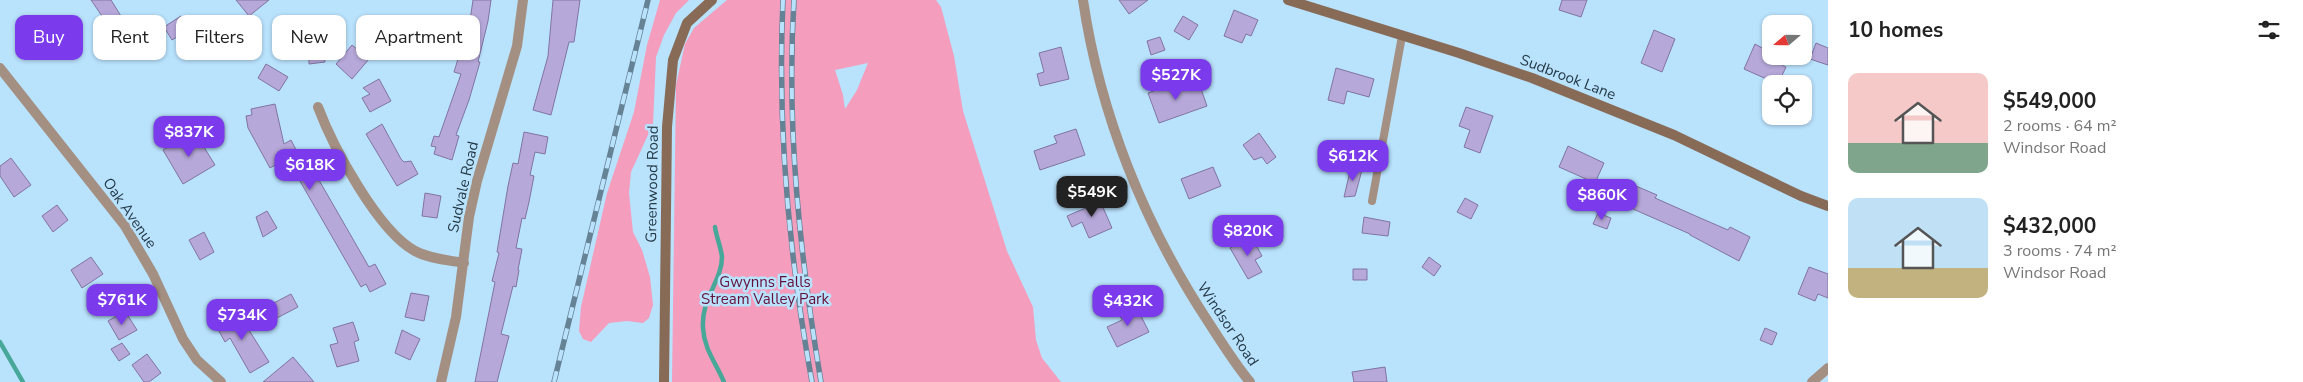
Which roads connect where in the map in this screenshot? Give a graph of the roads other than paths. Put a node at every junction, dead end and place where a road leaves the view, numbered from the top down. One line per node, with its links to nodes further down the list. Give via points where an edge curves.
1 (523, 0): 10 (street, Sudvale Road, via 517,46 477,181)
2 (712, 0): 14 (street, Greenwood Road, via 687,23 673,60 667,127)
3 (1083, 0): 15 (street, Windsor Road, via 1097,73 1135,185 1186,288)
4 (1288, 0): 5 (street, Sudbrook Lane)
5 (1402, 36): 8 (lane); 9 (street, Sudbrook Lane, via 1532,78 1674,135)
6 (0, 68): 12 (street, Oak Avenue, via 125,226 153,274 183,339 197,360)
7 (318, 107): 10 (street, via 328,132 380,220 416,252)
8 (1372, 201)
9 (1828, 206)
10 (464, 263): 13 (street, Sudvale Road)
11 (1828, 368): 16 (street)
12 (221, 382)
13 (441, 382)
14 (664, 382)
15 (1250, 382)
16 (1812, 382)

